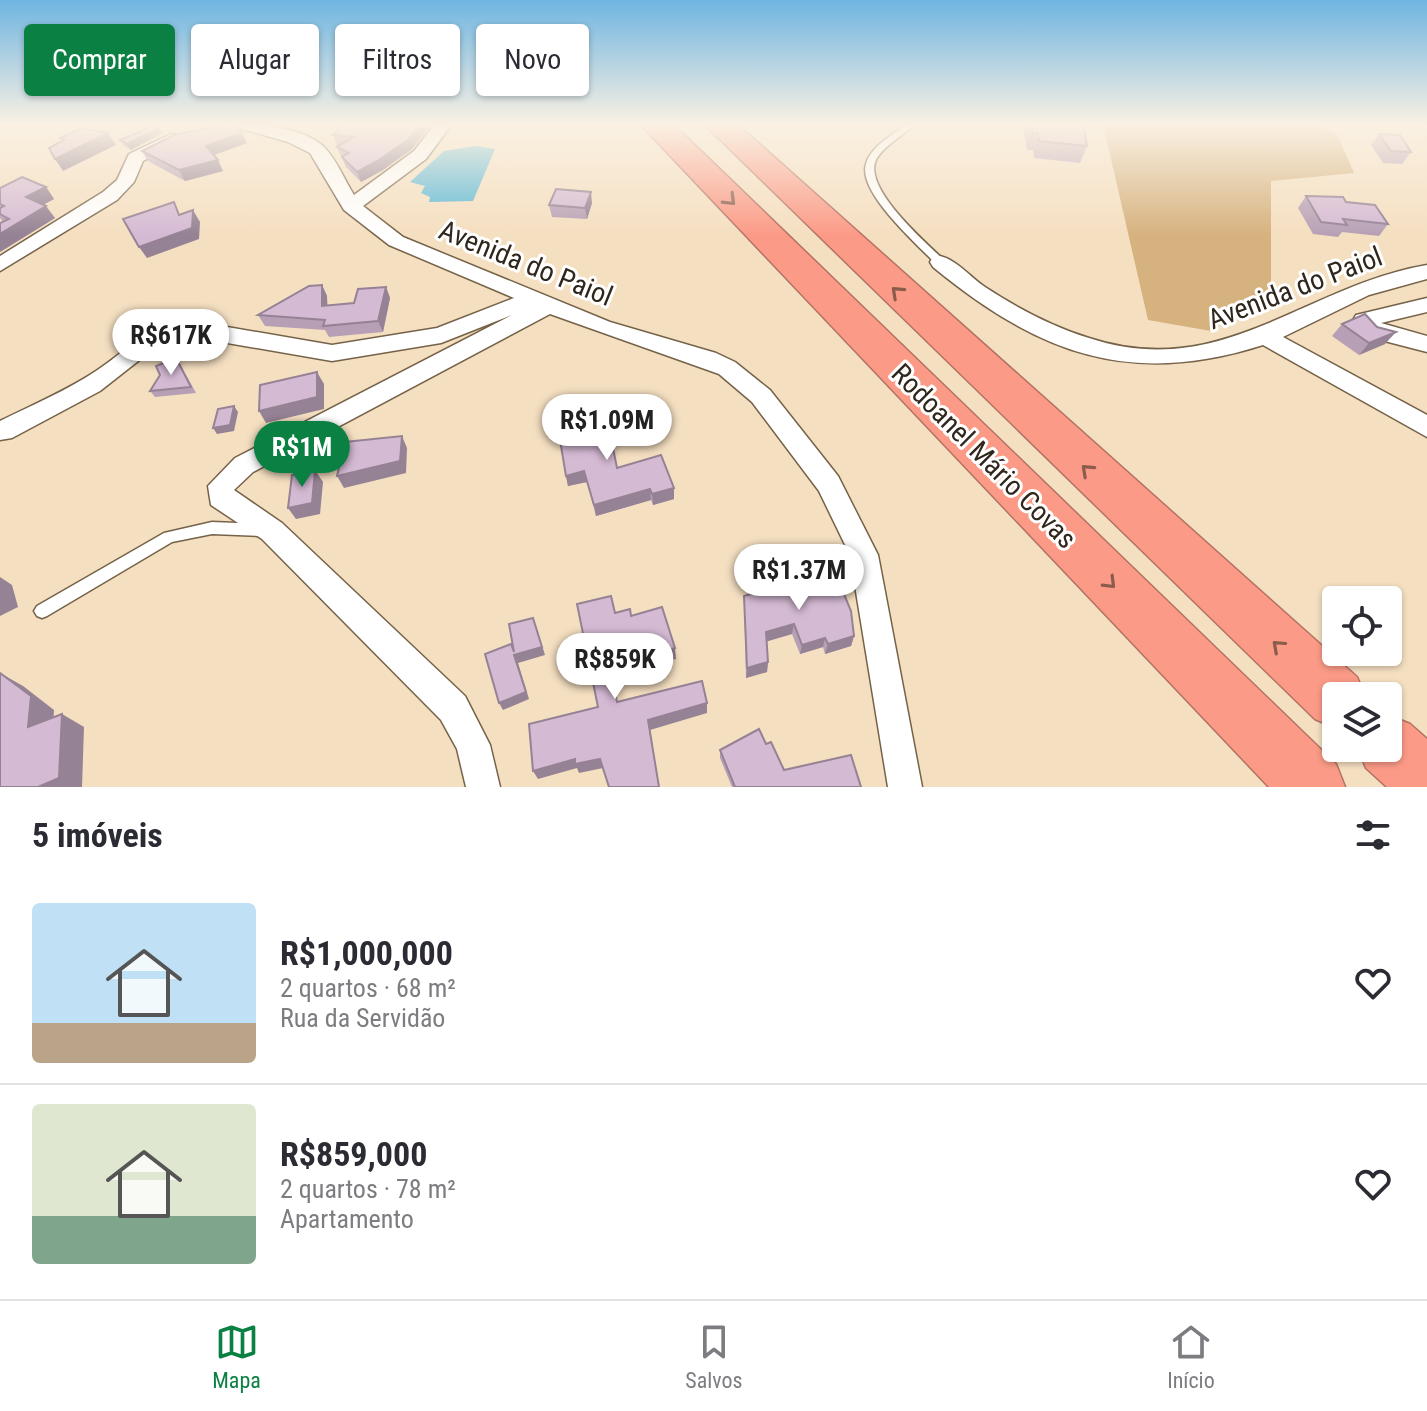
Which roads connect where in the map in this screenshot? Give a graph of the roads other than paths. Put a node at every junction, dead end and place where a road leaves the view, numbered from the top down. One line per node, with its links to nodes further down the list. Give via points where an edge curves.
1 (134, 161): 9 (street, via 119,190)
2 (324, 161): 7 (street, Avenida do Paiol)
3 (412, 161): 7 (street)
4 (691, 161): 22 (highway, Rodoanel Mário Covas, one-way to 22)
5 (758, 161): 19 (highway, Rodoanel Mário Covas, one-way to 5)
6 (872, 161): 8 (lane, via 868,178 876,193)
7 (351, 206): 11 (street, Avenida do Paiol, via 380,231 418,252)
8 (940, 262): 13 (street, Avenida do Paiol, via 976,294 1045,331 1118,355 1149,360 1196,357)
9 (0, 265)
10 (1427, 272): 13 (street, Avenida do Paiol, via 1357,292)
11 (543, 300): 16 (street, via 441,335 332,353 167,329 100,380); 17 (street, via 229,475 221,497); 21 (street, Avenida do Paiol, via 602,327 727,368 788,427 829,484 864,555)
12 (1427, 305): 14 (street, via 1364,320 1377,332)
13 (1264, 336): 15 (street)
14 (1427, 344)
15 (1427, 427)
16 (3, 431)
17 (272, 531): 18 (lane, via 212,528 169,537); 20 (street, via 453,708 473,745)
18 (42, 611)
19 (1322, 685)
20 (483, 787)
21 (905, 787)
22 (1313, 787)

